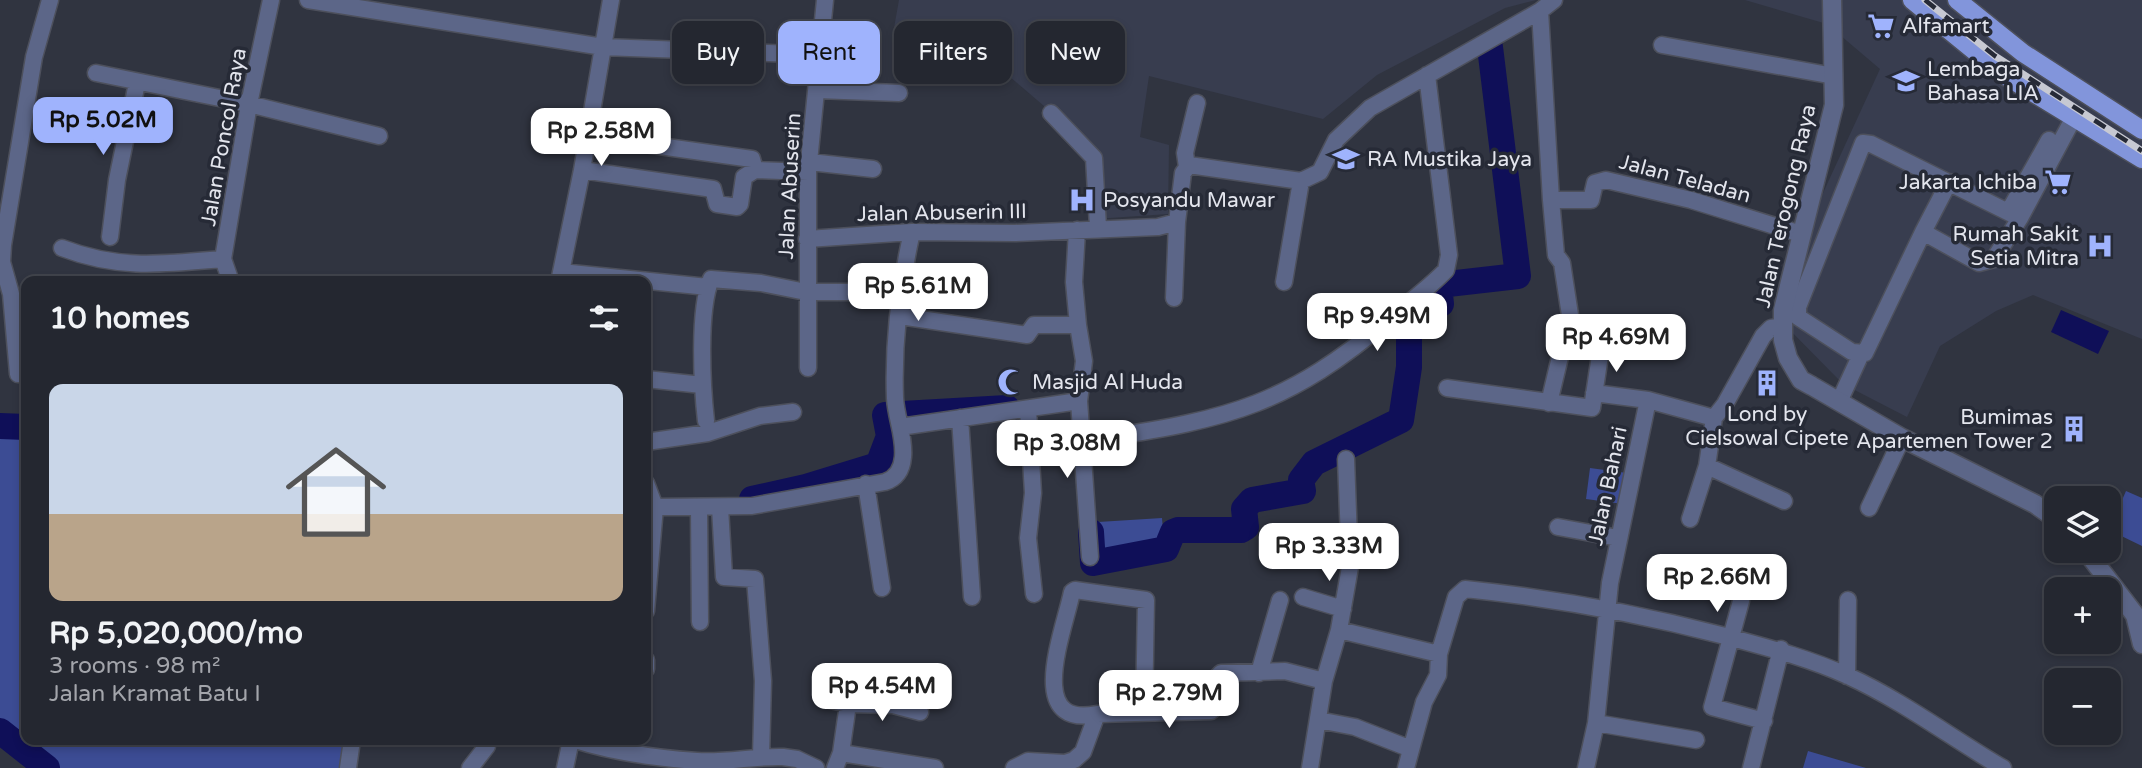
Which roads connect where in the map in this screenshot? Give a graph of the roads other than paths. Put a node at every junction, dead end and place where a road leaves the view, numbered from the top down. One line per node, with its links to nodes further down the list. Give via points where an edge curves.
1 (50, 0): 37 (street)
2 (271, 0): 23 (street, Jalan Poncol Raya)
3 (308, 0): 13 (street)
4 (611, 0): 13 (street)
5 (825, 0): 11 (street, Jalan Abuserin)
6 (1554, 0): 10 (street)
7 (1832, 0): 17 (street, Jalan Terogong Raya)
8 (1912, 0): 25 (main road, via 2004,75)
9 (1957, 0): 26 (main road, via 2033,60)
10 (1540, 11): 16 (street); 38 (street)
11 (823, 21)
12 (1662, 45): 17 (street)
13 (603, 47): 14 (street); 28 (street)
14 (778, 53)
15 (96, 73): 18 (street)
16 (1427, 75): 35 (street, via 1356,118 1336,140 1320,172); 79 (street, via 1449,255 1446,270 1331,365 1268,401 1210,420)
17 (1834, 76): 45 (street, Jalan Terogong Raya, via 1834,105)
18 (137, 83): 23 (street); 46 (street)
19 (818, 84): 20 (street, Jalan Abuserin)
20 (817, 90): 21 (street); 30 (street, Jalan Abuserin)
21 (898, 93)
22 (1196, 103): 31 (street)
23 (249, 104): 27 (street); 49 (street, Jalan Poncol Raya)
24 (1051, 113): 41 (street, via 1094,158)
25 (2069, 116): 29 (main road); 39 (street)
26 (2142, 130)
27 (379, 136)
28 (588, 136): 33 (street); 34 (street, via 752,159)
29 (2142, 159)
30 (809, 167): 32 (street); 34 (street); 47 (street, Jalan Abuserin)
31 (1186, 167): 35 (street, via 1194,163); 40 (street)
32 (873, 169)
33 (582, 170): 34 (street, via 713,189 717,204 737,207 744,177); 51 (street)
34 (755, 170)
35 (1301, 181): 52 (street)
36 (1950, 181): 39 (street); 44 (street); 62 (street, via 1871,144 1860,146 1797,312 1801,321)
37 (4, 199): 64 (street, via 2,262 12,294)
38 (1551, 200): 45 (street, Jalan Teladan, via 1591,200 1595,183 1606,180); 72 (street, via 1556,255 1562,263 1570,315 1567,363)
39 (2014, 214): 44 (street, via 1994,259 1985,263)
40 (1177, 222): 41 (street, Jalan Abuserin III, via 1158,227); 57 (street)
41 (1098, 227): 42 (street, Jalan Abuserin III)
42 (1077, 230): 43 (street, Jalan Abuserin III); 59 (street, via 1074,282)
43 (912, 232): 47 (street, Jalan Abuserin III); 58 (street)
44 (1923, 232): 62 (street, via 1870,349)
45 (1801, 234): 60 (street, Jalan Terogong Raya, via 1786,290)
46 (110, 237)
47 (807, 239): 55 (street, Jalan Abuserin)
48 (62, 248): 49 (street, via 92,260 138,266)
49 (223, 259): 50 (street, Jalan Poncol Raya)
50 (229, 276)
51 (560, 276)
52 (1284, 282)
53 (651, 283): 54 (street)
54 (708, 287): 55 (street, via 714,278); 66 (street)
55 (806, 292): 56 (street); 63 (street, Jalan Abuserin)
56 (894, 292)
57 (1174, 298)
58 (900, 316): 59 (street, via 1027,335 1034,326); 78 (street, via 896,363)
59 (1078, 325): 69 (street, via 1084,361)
60 (1783, 326): 71 (street, Jalan Terogong Raya, via 1788,358 1801,380); 76 (street, via 1771,328 1763,336)
61 (1601, 349): 68 (street)
62 (1856, 353): 71 (street)
63 (808, 368)
64 (18, 374)
65 (651, 380): 66 (street)
66 (702, 385): 77 (street)
67 (1447, 388): 72 (street)
68 (1594, 393): 70 (street); 72 (street, via 1592,408)
69 (1079, 397): 73 (street); 95 (street)
70 (1648, 400): 76 (street); 94 (street, Jalan Bahari)
71 (1835, 400): 80 (street, Jalan Terogong Raya)
72 (1549, 403)
73 (1028, 409): 75 (street); 100 (street, via 1033,493 1028,538)
74 (793, 412): 81 (street)
75 (960, 418): 78 (street); 101 (street)
76 (1714, 418): 83 (street)
77 (706, 421)
78 (899, 421): 84 (street, via 900,468 891,480)
79 (1103, 438)
80 (1902, 438): 89 (street); 90 (street, Jalan Terogong Raya)
81 (651, 441)
82 (1346, 459): 96 (street)
83 (1707, 467): 86 (street); 92 (street)
84 (866, 484): 87 (street, via 752,506); 99 (street)
85 (652, 497): 88 (street); 91 (street)
86 (1783, 501)
87 (720, 507): 88 (street); 133 (street, via 724,577 755,579)
88 (699, 508): 109 (street)
89 (1869, 508)
90 (2044, 510)
91 (651, 516)
92 (1690, 519)
93 (1558, 527): 94 (street)
94 (1618, 538): 107 (street, Jalan Bahari)
95 (1090, 557)
96 (1350, 557): 97 (street); 106 (street)
97 (1274, 560)
98 (2096, 563): 108 (street)
99 (882, 588)
100 (1034, 594)
101 (972, 597)
102 (1303, 597): 106 (street)
103 (1280, 600): 115 (street)
104 (1848, 600): 116 (street)
105 (1741, 601): 111 (street)
106 (1343, 609): 110 (street)
107 (1608, 609): 111 (street); 114 (street, via 1465,589 1456,597); 125 (street, Jalan Bahari)
108 (2138, 613): 112 (street)
109 (700, 622)
110 (1339, 630): 114 (street); 117 (street)
111 (1729, 638): 113 (street); 124 (street, via 1712,707)
112 (2142, 644)
113 (1781, 649): 116 (street); 124 (street)
114 (1439, 654): 131 (street, via 1438,675 1424,702)
115 (1259, 673): 117 (street, via 1292,672); 121 (street, via 1219,674 1217,705 1211,711)
116 (1847, 676): 145 (street, via 1916,710)
117 (1324, 681): 123 (street)
118 (826, 699): 119 (street)
119 (848, 704): 120 (street, via 892,705); 132 (street)
120 (920, 712)
121 (1143, 712): 122 (street); 122 (street, via 1146,600 1075,590 1054,696 1061,710 1071,716)
122 (1097, 715): 134 (street, via 1079,756)
123 (1318, 720): 131 (street, via 1355,727); 141 (street)
124 (1764, 721): 144 (street)
125 (1596, 723): 126 (street); 143 (street, Jalan Bahari)
126 (1696, 740)
127 (351, 745): 135 (street)
128 (572, 745): 137 (street)
129 (486, 746): 136 (street)
130 (623, 746): 133 (street, via 697,761)
131 (1412, 749): 142 (street)
132 (838, 760): 139 (street)
133 (769, 761): 138 (street, via 797,759)
134 (1048, 765): 140 (street, via 1028,761)
135 (348, 768)
136 (470, 768)
137 (565, 768)
138 (816, 768)
139 (935, 768)
140 (1014, 768)
141 (1310, 768)
142 (1406, 768)
143 (1586, 768)
144 (1751, 768)
145 (2003, 768)

